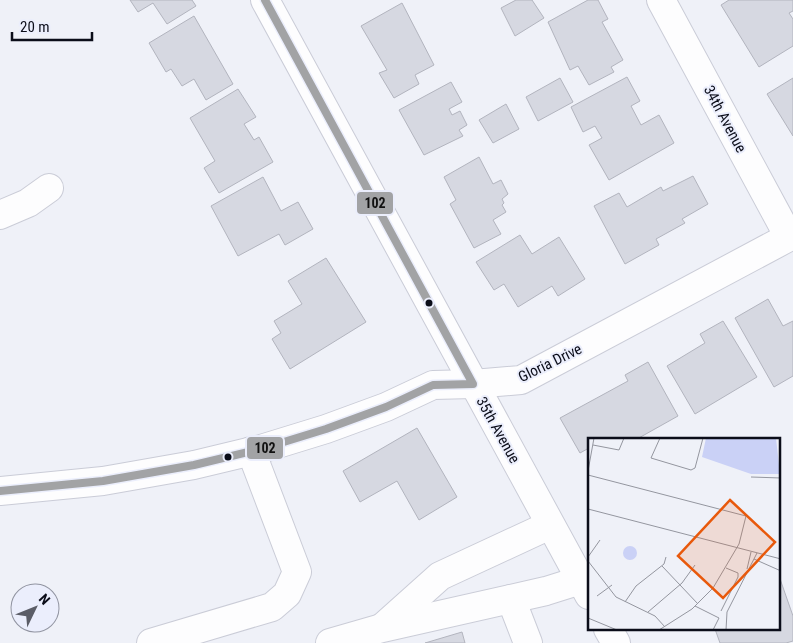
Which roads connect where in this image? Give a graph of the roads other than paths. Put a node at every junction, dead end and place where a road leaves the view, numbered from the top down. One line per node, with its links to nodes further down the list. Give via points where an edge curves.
1 (265, 0): 6 (street, 35th Avenue)
2 (661, 0): 5 (street, 34th Avenue)
3 (49, 188): 4 (street, via 28,203)
4 (0, 215)
5 (789, 237): 6 (street, Gloria Drive, via 521,380)
6 (473, 384): 7 (street, Gloria Drive, via 433,385 334,426); 9 (street, 35th Avenue)
7 (251, 451): 8 (street, Gloria Drive, via 103,481); 14 (street, via 297,572 287,594 272,607)
8 (0, 491)
9 (550, 525): 10 (street, 35th Avenue); 12 (street, via 440,576)
10 (585, 588): 11 (street)
11 (512, 598): 12 (street); 16 (street)
12 (382, 628): 15 (street)
13 (609, 630): 17 (street)
14 (151, 643)
15 (330, 643)
16 (528, 643)
17 (616, 643)

